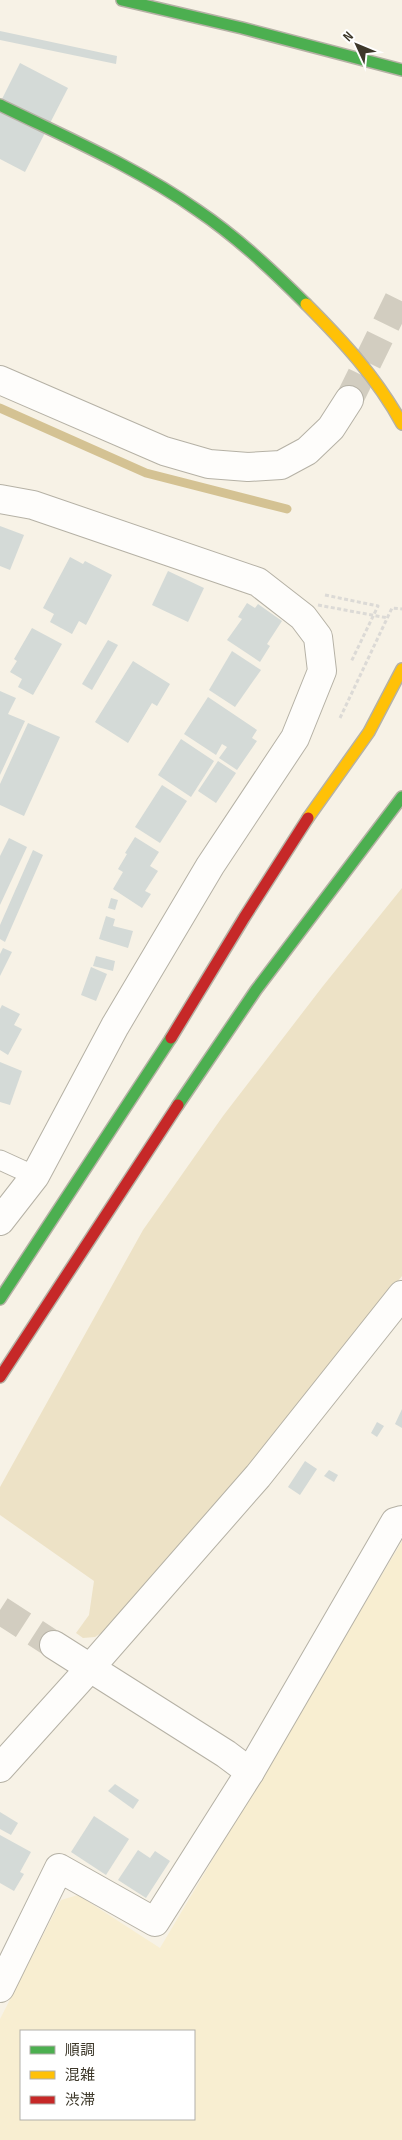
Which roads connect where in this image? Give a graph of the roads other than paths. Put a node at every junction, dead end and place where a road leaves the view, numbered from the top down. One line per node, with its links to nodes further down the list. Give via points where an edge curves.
1 (122, 0): 2 (highway)
2 (402, 70)
3 (0, 105): 6 (highway, via 150,180 228,233 293,290 352,352 374,378)
4 (0, 380): 5 (street, via 164,451 208,464 248,467 281,466 307,451 331,428)
5 (349, 400)
6 (402, 424)
7 (0, 499): 11 (street, via 33,506 258,582 303,617 318,638 322,671 296,738 210,866 115,1026)
8 (402, 669): 14 (highway, via 369,732 310,815 171,1039)
9 (402, 796): 15 (highway, via 256,990)
10 (0, 1160): 11 (lane)
11 (36, 1176): 12 (street)
12 (0, 1221)
13 (402, 1295): 18 (street, via 258,1476)
14 (0, 1299)
15 (0, 1377)
16 (402, 1520): 20 (street, via 395,1522)
17 (54, 1645): 18 (street)
18 (90, 1668): 19 (street); 20 (street)
19 (0, 1768)
20 (250, 1772): 21 (street, via 155,1922 60,1868)
21 (0, 1988)

